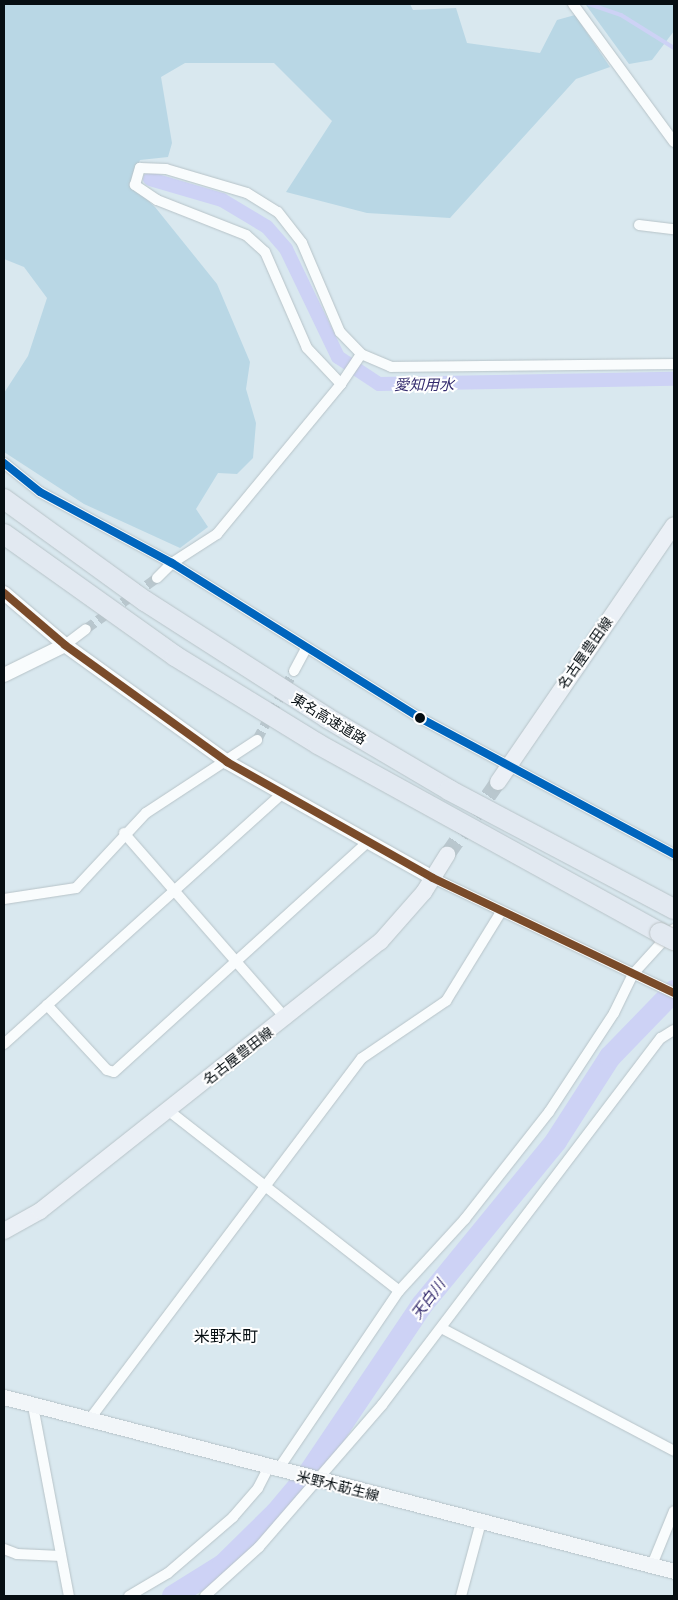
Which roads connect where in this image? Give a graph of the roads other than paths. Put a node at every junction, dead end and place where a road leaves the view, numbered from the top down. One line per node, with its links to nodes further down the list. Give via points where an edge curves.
1 (573, 4): 2 (street)
2 (674, 142)
3 (639, 225): 4 (street)
4 (674, 230)
5 (361, 354): 6 (street, via 391,367); 7 (street); 7 (street, via 340,332 302,243 278,212 247,193 166,169 140,168 135,185 157,200 246,235 265,252 307,348)
6 (674, 364)
7 (342, 384): 12 (street, via 217,534)
8 (4, 463): 12 (street, via 63,506)
9 (4, 499): 32 (highway, 東名高速道路, via 145,601 327,718 449,790)
10 (674, 525): 22 (main road, 名古屋豊田線)
11 (4, 534): 34 (highway, 東名高速道路, via 183,662 418,800)
12 (172, 563): 13 (street); 17 (street)
13 (157, 578)
14 (4, 593): 16 (street)
15 (86, 629): 16 (street)
16 (65, 645): 19 (street); 21 (street)
17 (306, 648): 18 (street); 22 (street, via 420,718)
18 (294, 671)
19 (4, 676)
20 (257, 740): 21 (street)
21 (227, 762): 24 (street); 25 (street, via 146,813)
22 (510, 764): 23 (main road, 名古屋豊田線); 27 (street)
23 (498, 782)
24 (282, 794): 26 (street); 30 (street)
25 (124, 833): 30 (street); 31 (street, via 76,888)
26 (368, 842): 29 (street); 35 (street)
27 (674, 854)
28 (447, 855): 29 (main road, 名古屋豊田線)
29 (433, 878): 33 (street); 39 (main road, 名古屋豊田線, via 380,942)
30 (176, 891): 35 (street); 38 (street)
31 (4, 899)
32 (671, 907)
33 (501, 912): 36 (street); 43 (street, via 446,1001 362,1058)
34 (669, 934): 36 (street)
35 (238, 962): 38 (street, via 110,1072); 39 (street)
36 (633, 974): 37 (street); 45 (street, via 614,1013 550,1112 465,1219)
37 (674, 993)
38 (47, 1005): 41 (street)
39 (286, 1019): 42 (main road, 名古屋豊田線)
40 (674, 1030): 46 (street, via 661,1038)
41 (4, 1044)
42 (169, 1111): 43 (street); 44 (main road, 名古屋豊田線, via 40,1211)
43 (261, 1187): 45 (street); 49 (street)
44 (4, 1231)
45 (399, 1291): 51 (street)
46 (443, 1329): 50 (street); 52 (street)
47 (4, 1397): 48 (main road, 米野木莇生線)
48 (33, 1406): 49 (main road, 米野木莇生線); 56 (street)
49 (89, 1420): 51 (main road, 米野木莇生線)
50 (674, 1451)
51 (276, 1470): 52 (main road, 米野木莇生線); 60 (street, via 233,1517 168,1573)
52 (315, 1480): 54 (main road, 米野木莇生線); 61 (street, via 259,1547)
53 (674, 1511): 57 (street)
54 (480, 1522): 57 (main road, 米野木莇生線); 62 (street)
55 (4, 1548): 56 (street, via 17,1554)
56 (61, 1556): 59 (street)
57 (652, 1565): 58 (main road, 米野木莇生線)
58 (674, 1571)
59 (69, 1596)
60 (129, 1596)
61 (205, 1596)
62 (461, 1596)

